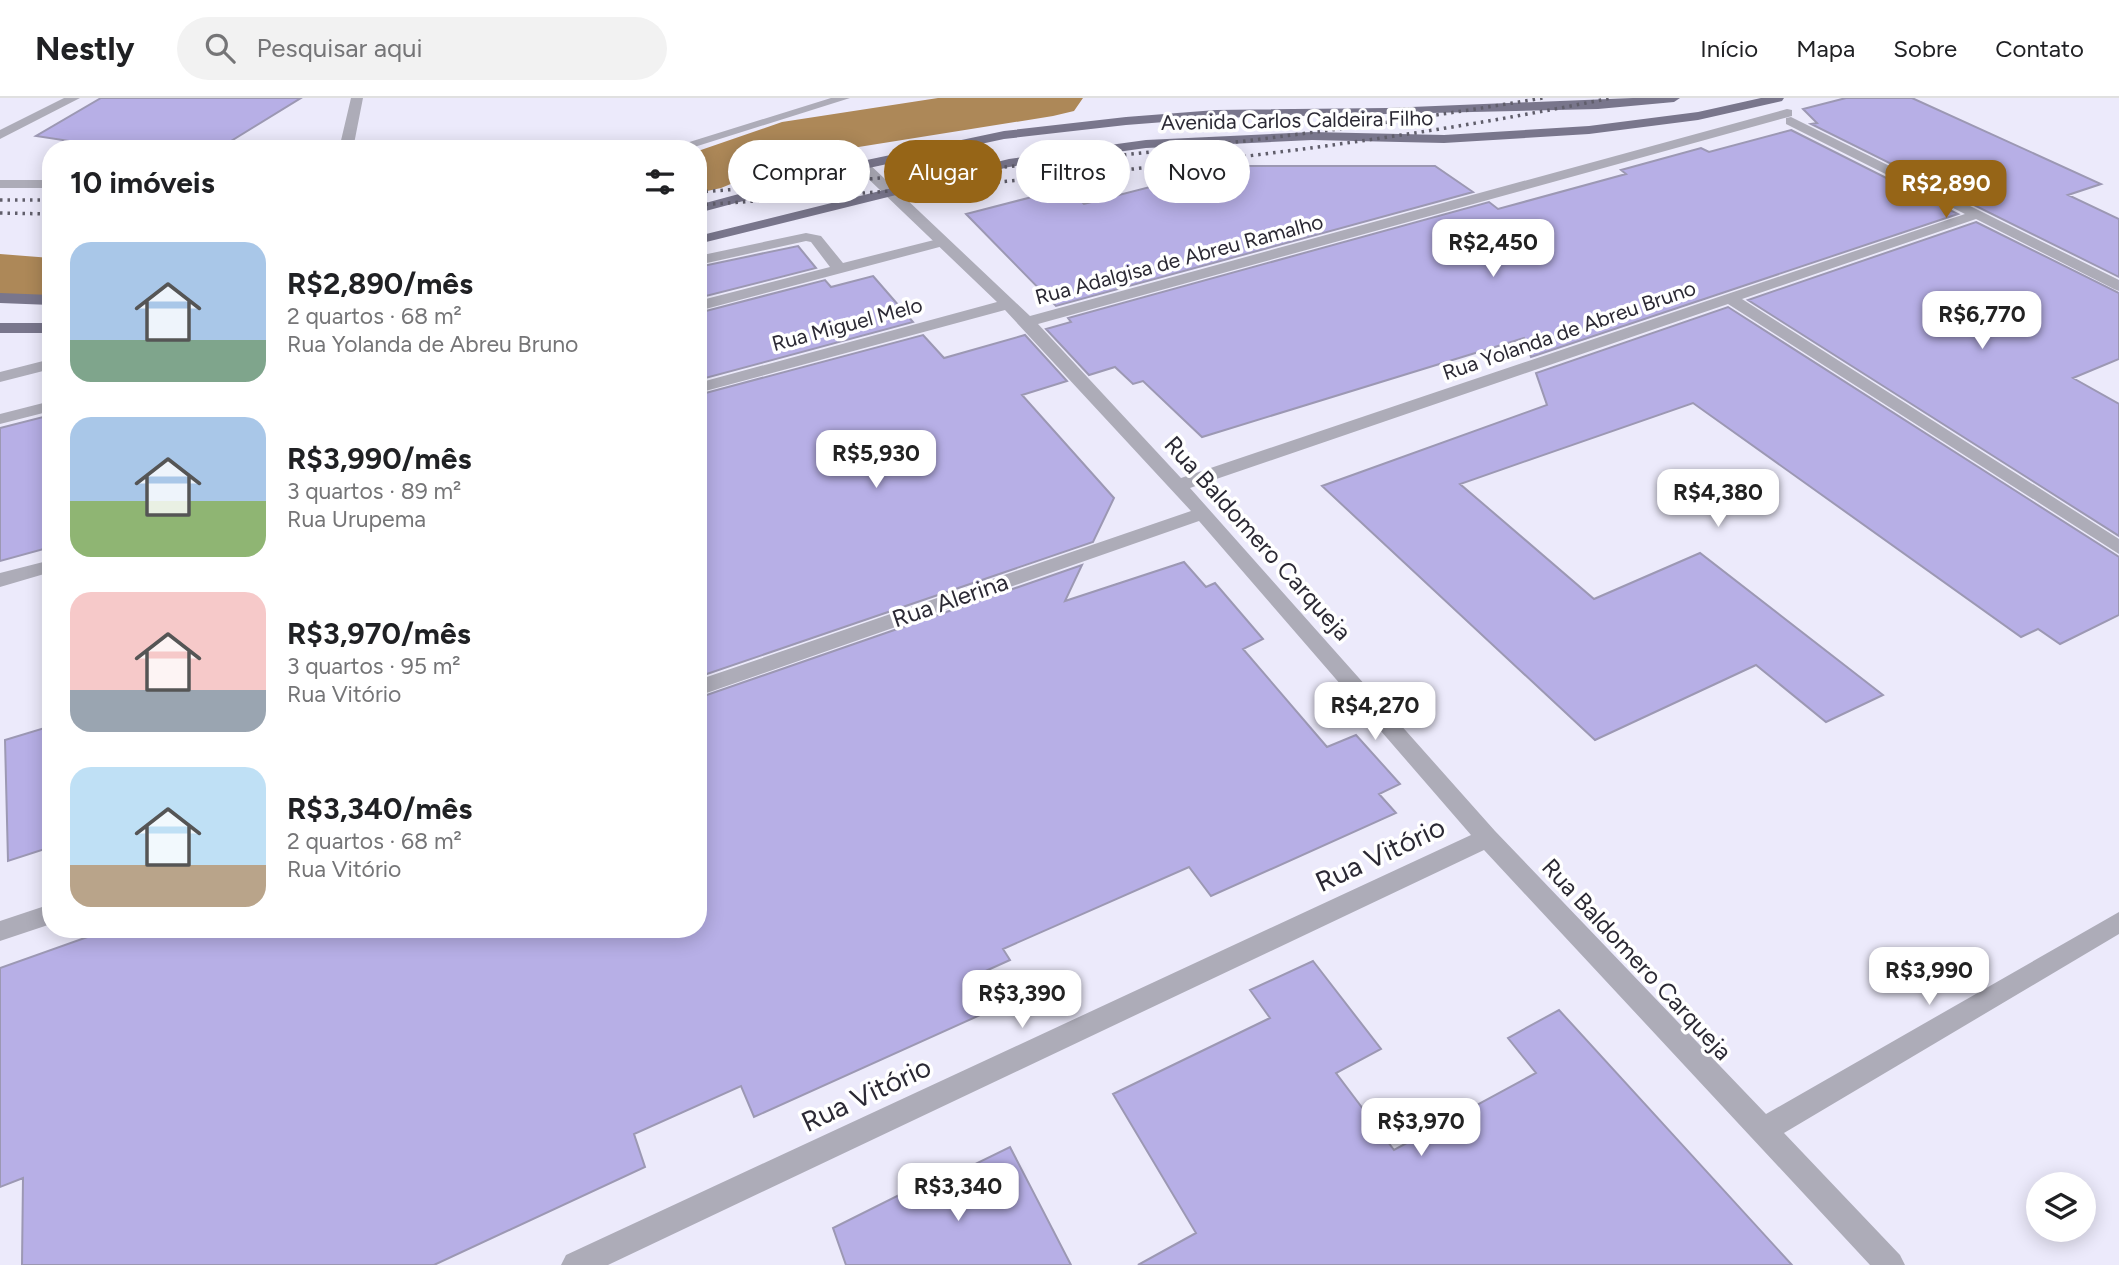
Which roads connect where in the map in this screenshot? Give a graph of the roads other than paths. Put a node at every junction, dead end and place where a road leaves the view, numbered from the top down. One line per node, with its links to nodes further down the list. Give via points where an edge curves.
1 (74, 98): 6 (street)
2 (357, 98): 7 (street)
3 (844, 98): 8 (street)
4 (1674, 98): 9 (main road, Avenida Carlos Caldeira Filho, via 1598,105 1216,114 1126,121 1004,135)
5 (1778, 98): 10 (main road, Avenida Carlos Caldeira Filho, via 1698,116 1589,130 1444,139 1312,136 1146,144)
6 (0, 135)
7 (351, 140)
8 (703, 140)
9 (870, 162)
10 (1002, 165)
11 (870, 173): 14 (street, Rua Baldomero Carqueja)
12 (0, 184): 13 (street)
13 (42, 184)
14 (884, 188)
15 (884, 193): 20 (main road, Avenida Carlos Caldeira Filho)
16 (728, 201): 18 (main road, Avenida Carlos Caldeira Filho)
17 (900, 203): 21 (street, Rua Baldomero Carqueja)
18 (707, 207)
19 (1975, 215): 24 (street); 26 (street, Rua Yolanda de Abreu Bruno); 30 (street, Rua Adalgisa de Abreu Ramalho, via 1789,117)
20 (707, 238)
21 (942, 242): 23 (street); 29 (street, Rua Baldomero Carqueja)
22 (707, 259): 23 (street, via 806,237 816,239)
23 (838, 267): 28 (street)
24 (2119, 286)
25 (0, 298): 27 (main road)
26 (1729, 298): 38 (street, Rua Yolanda de Abreu Bruno); 40 (street)
27 (42, 300)
28 (707, 303)
29 (1008, 304): 30 (street, Rua Baldomero Carqueja); 35 (street, Rua Miguel Melo)
30 (1027, 322): 38 (street, Rua Baldomero Carqueja)
31 (0, 328): 32 (main road)
32 (42, 328)
33 (42, 366): 34 (street)
34 (0, 377)
35 (707, 386)
36 (42, 408): 37 (street)
37 (0, 419)
38 (1177, 486): 39 (street, Rua Baldomero Carqueja)
39 (1203, 513): 43 (street, Rua Alerina); 44 (street, Rua Baldomero Carqueja)
40 (2119, 548)
41 (42, 568): 42 (street)
42 (0, 580)
43 (707, 685)
44 (1488, 838): 48 (street, Rua Baldomero Carqueja); 49 (street, Rua Vitório)
45 (42, 917): 47 (street)
46 (2119, 922): 48 (street)
47 (0, 932)
48 (1763, 1131): 50 (street, Rua Baldomero Carqueja)
49 (576, 1265)
50 (1890, 1265)

